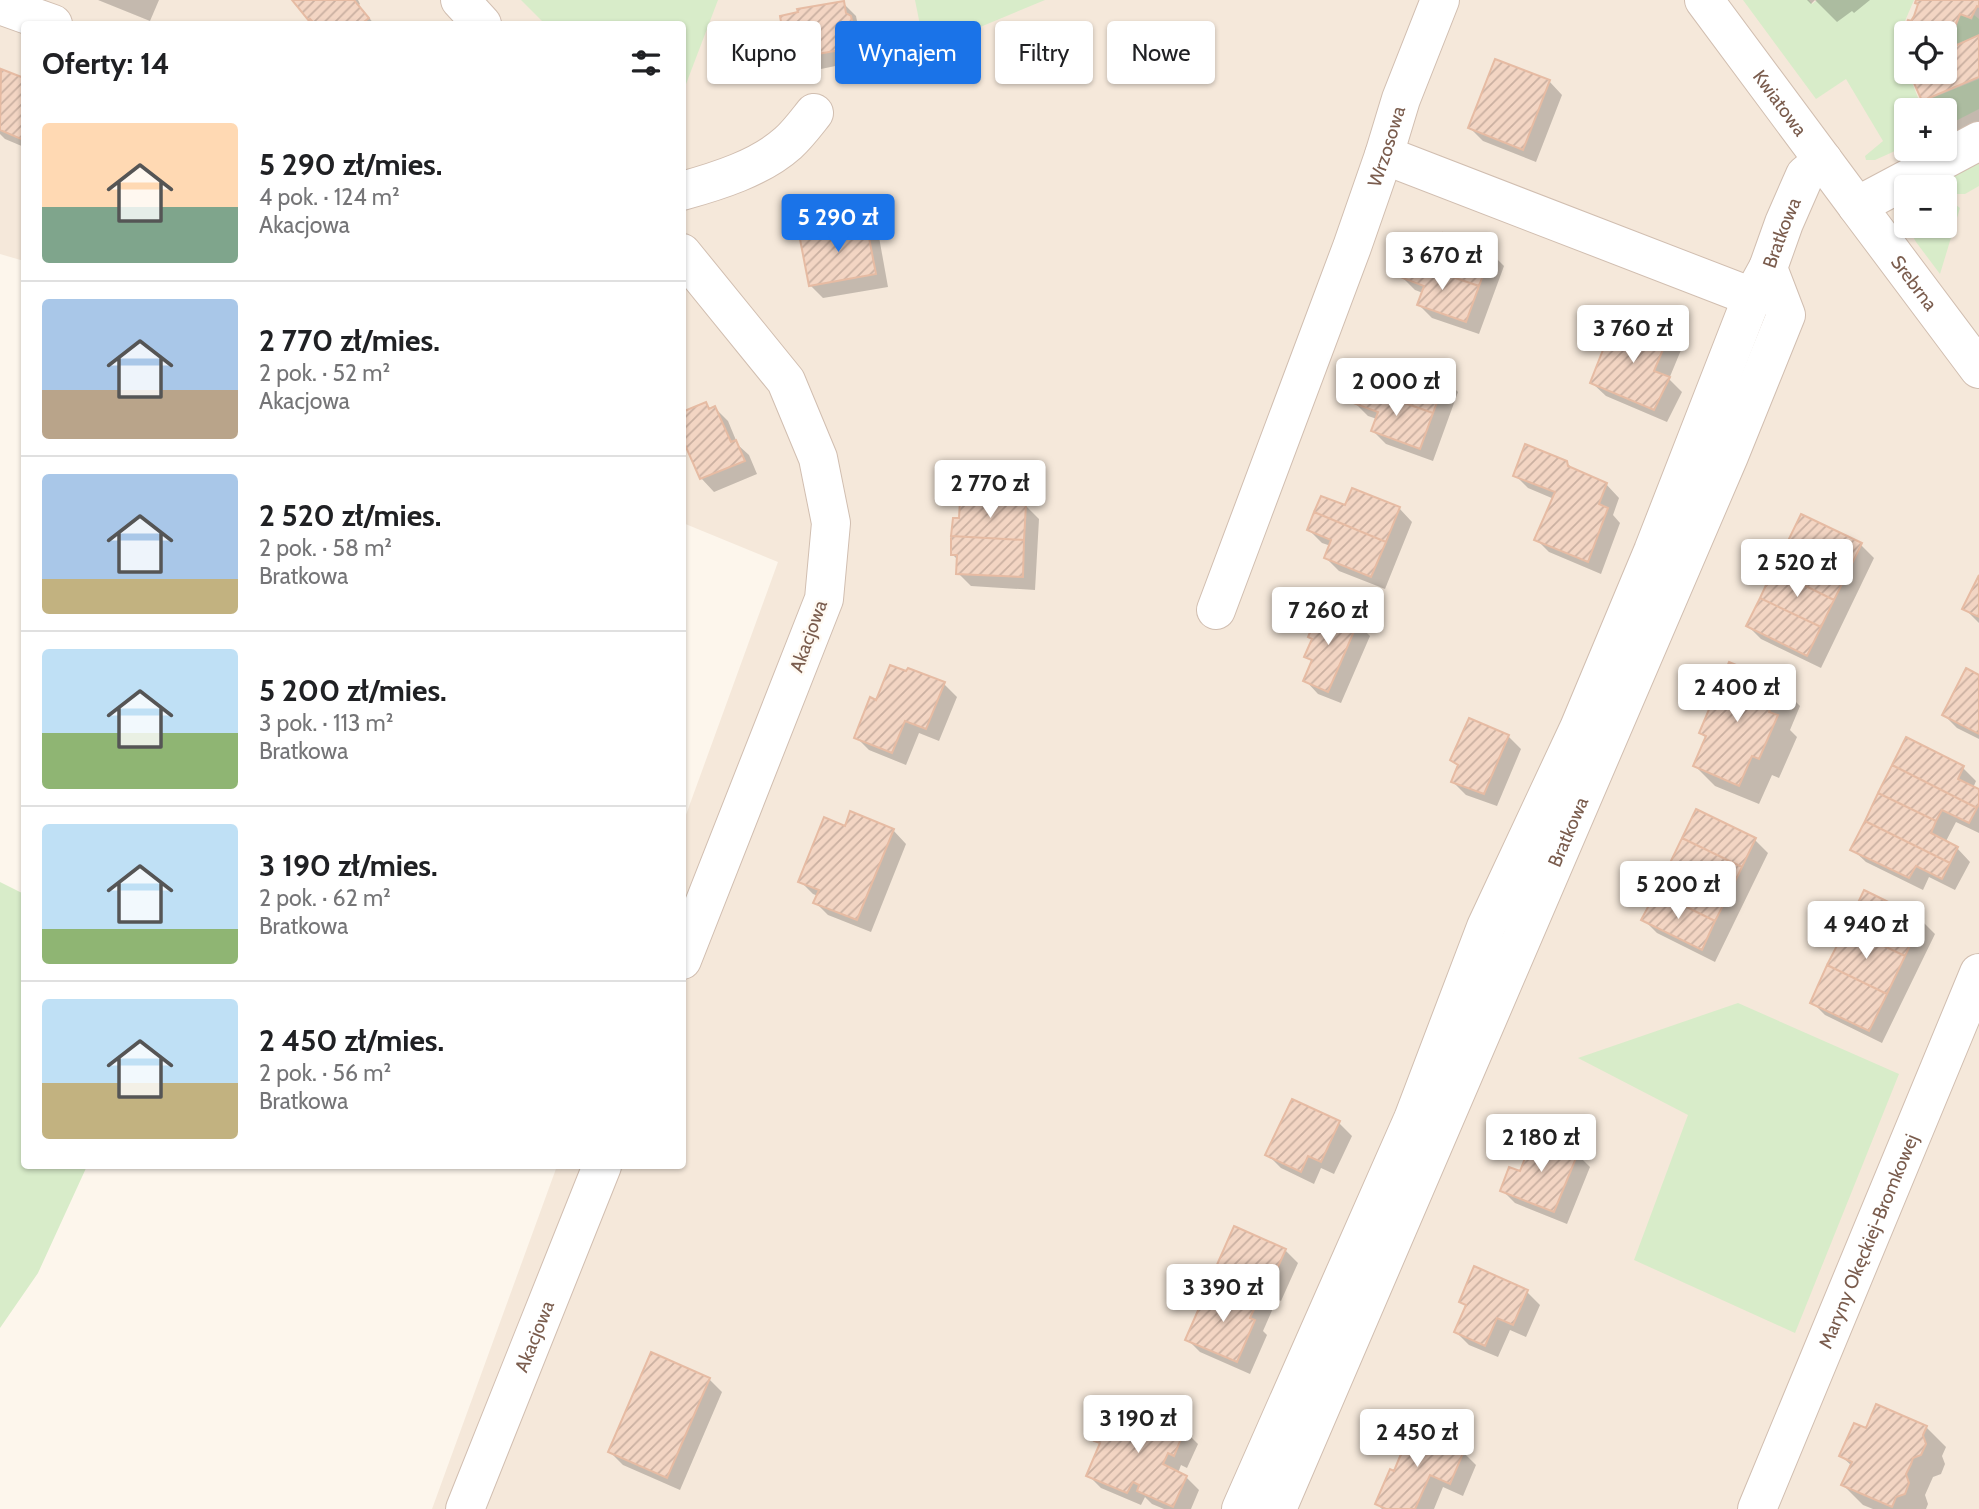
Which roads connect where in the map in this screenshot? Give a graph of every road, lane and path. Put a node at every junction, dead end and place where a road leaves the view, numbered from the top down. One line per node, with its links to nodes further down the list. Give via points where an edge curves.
1 (460, 0): 6 (street)
2 (1440, 0): 9 (street, Wrzosowa)
3 (1704, 0): 10 (street, Kwiatowa)
4 (0, 5): 5 (street)
5 (45, 21)
6 (479, 21)
7 (814, 113): 11 (street, via 789,143 761,161)
8 (1979, 141): 12 (street)
9 (1384, 155): 14 (street); 16 (street, Wrzosowa)
10 (1823, 160): 12 (street, Kwiatowa); 14 (street, Bratkowa, via 1805,175)
11 (686, 190)
12 (1857, 206): 15 (street, Srebrna)
13 (686, 258): 17 (street, Akacjowa, via 786,381 818,458 831,523 824,599)
14 (1760, 282): 21 (street, via 1578,728 1486,927 1413,1119); 22 (street, Bratkowa, via 1786,315)
15 (1979, 369)
16 (1216, 610)
17 (686, 950)
18 (1979, 973): 23 (street, Maryny Okęckiej-Bromkowej)
19 (600, 1169): 20 (street, Akacjowa)
20 (464, 1509)
21 (1241, 1509)
22 (1277, 1509)
23 (1757, 1509)

